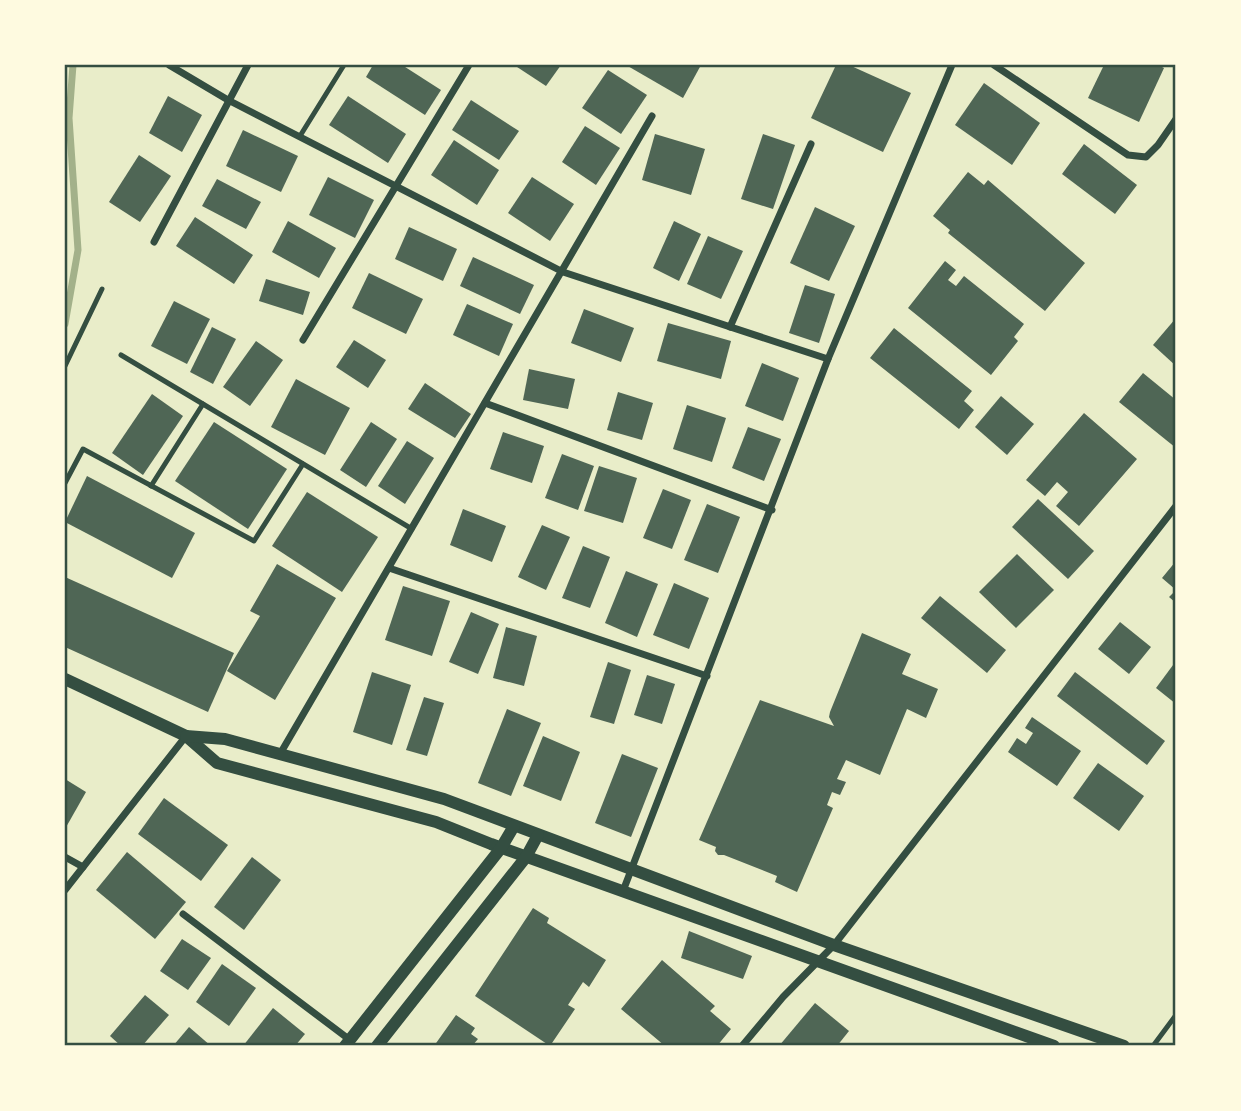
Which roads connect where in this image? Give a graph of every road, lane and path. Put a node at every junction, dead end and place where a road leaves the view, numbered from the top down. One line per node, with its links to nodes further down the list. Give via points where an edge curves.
1 (169, 65): 7 (street)
2 (248, 65): 7 (street)
3 (344, 65): 10 (lane)
4 (469, 65): 12 (street)
5 (950, 65): 19 (street)
6 (994, 65): 9 (street, via 1128,155 1146,157)
7 (228, 100): 10 (street); 13 (street)
8 (652, 116): 14 (street)
9 (1176, 119)
10 (300, 136): 12 (street)
11 (811, 144): 16 (street)
12 (395, 186): 14 (street); 17 (street)
13 (154, 242)
14 (562, 272): 16 (street); 22 (street)
15 (102, 289): 20 (lane)
16 (730, 327): 19 (street)
17 (303, 340)
18 (121, 355): 21 (lane)
19 (828, 359): 27 (street)
20 (65, 366)
21 (203, 404): 23 (lane); 25 (lane)
22 (485, 404): 27 (street); 28 (street)
23 (303, 464): 25 (lane, via 254,541); 28 (lane)
24 (65, 483): 25 (lane, via 83,449)
25 (151, 486)
26 (1176, 506): 44 (street)
27 (772, 510): 30 (street)
28 (412, 529): 29 (street)
29 (389, 568): 30 (street); 33 (street)
30 (706, 676): 40 (street)
31 (65, 679): 32 (street)
32 (186, 736): 33 (street, via 225,739); 36 (street, via 217,762 436,822); 39 (street)
33 (280, 754): 34 (street, via 444,799)
34 (514, 826): 35 (street); 36 (street)
35 (538, 835): 38 (street); 40 (street)
36 (501, 848): 38 (street); 47 (street)
37 (65, 857): 39 (street)
38 (526, 857): 42 (street); 48 (street)
39 (82, 867): 41 (street)
40 (632, 868): 42 (street); 44 (street)
41 (65, 890)
42 (623, 891): 45 (street)
43 (183, 914): 47 (street)
44 (834, 945): 45 (street); 51 (street)
45 (819, 963): 49 (street); 50 (street)
46 (1176, 1015): 52 (lane)
47 (347, 1043)
48 (376, 1046)
49 (742, 1046)
50 (1054, 1046)
51 (1124, 1046)
52 (1153, 1046)

